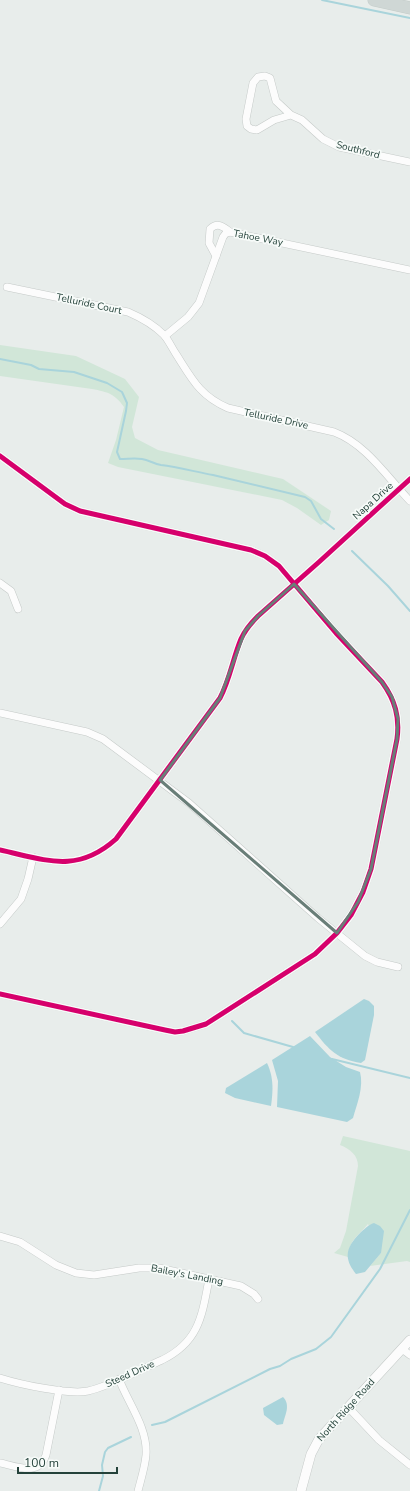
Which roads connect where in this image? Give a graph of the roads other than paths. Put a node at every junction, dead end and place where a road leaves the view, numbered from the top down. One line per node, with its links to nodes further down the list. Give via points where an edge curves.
1 (374, 0): 2 (main road)
2 (396, 2): 3 (main road)
3 (410, 8)
4 (291, 115): 4 (street, Southford, via 276,101 270,78 258,77 253,83 247,126 257,130 274,120); 5 (street, Southford, via 302,120 323,139 335,145)
5 (410, 162)
6 (230, 232): 7 (street, Tahoe Way, via 223,237); 7 (street, via 218,225 210,229 209,243); 8 (street, Tahoe Way)
7 (216, 256): 10 (street, Tahoe Way, via 199,303 188,317)
8 (410, 270)
9 (7, 286): 10 (street, Telluride Court, via 128,312 142,318)
10 (165, 336): 13 (street, Telluride Drive, via 195,384 218,404 347,437 360,446)
11 (0, 456): 16 (street, via 75,510 251,550 272,560)
12 (410, 479): 13 (street, Napa Drive)
13 (399, 490): 14 (street, Telluride Drive); 16 (street, Napa Drive)
14 (410, 501)
15 (0, 583): 17 (street, via 11,591)
16 (294, 584): 19 (street, Napa Drive, via 245,631 220,698); 23 (street, via 382,682 392,697 398,719 397,739 370,869 358,902)
17 (18, 609)
18 (0, 714): 19 (street, via 87,732 103,739)
19 (160, 780): 21 (street, Napa Drive, via 116,839 99,852 85,859 69,862 47,861); 23 (street)
20 (0, 850): 21 (street, Napa Drive)
21 (33, 857): 22 (street, via 21,899)
22 (0, 924)
23 (337, 933): 24 (street, via 365,956); 25 (street, via 316,954 224,1013 206,1024 183,1031 165,1030)
24 (398, 967)
25 (0, 994)
26 (0, 1236): 27 (street, Bailey's Landing, via 20,1242 56,1265 76,1272 94,1274 150,1268)
27 (210, 1279): 28 (street, Bailey's Landing, via 240,1286 254,1294); 33 (street, Steed Drive, via 201,1320 184,1346 166,1358)
28 (258, 1300)
29 (410, 1340): 30 (street, North Ridge Road)
30 (402, 1349): 31 (street); 35 (street, North Ridge Road)
31 (410, 1355)
32 (0, 1378): 34 (street, Steed Drive)
33 (119, 1379): 34 (street, Steed Drive, via 88,1391); 38 (street, via 144,1436 146,1454)
34 (58, 1390): 36 (street, via 43,1462 38,1467 30,1469)
35 (348, 1407): 37 (street, via 379,1440); 39 (street, North Ridge Road, via 314,1446)
36 (0, 1463)
37 (410, 1465)
38 (138, 1491)
39 (301, 1491)

